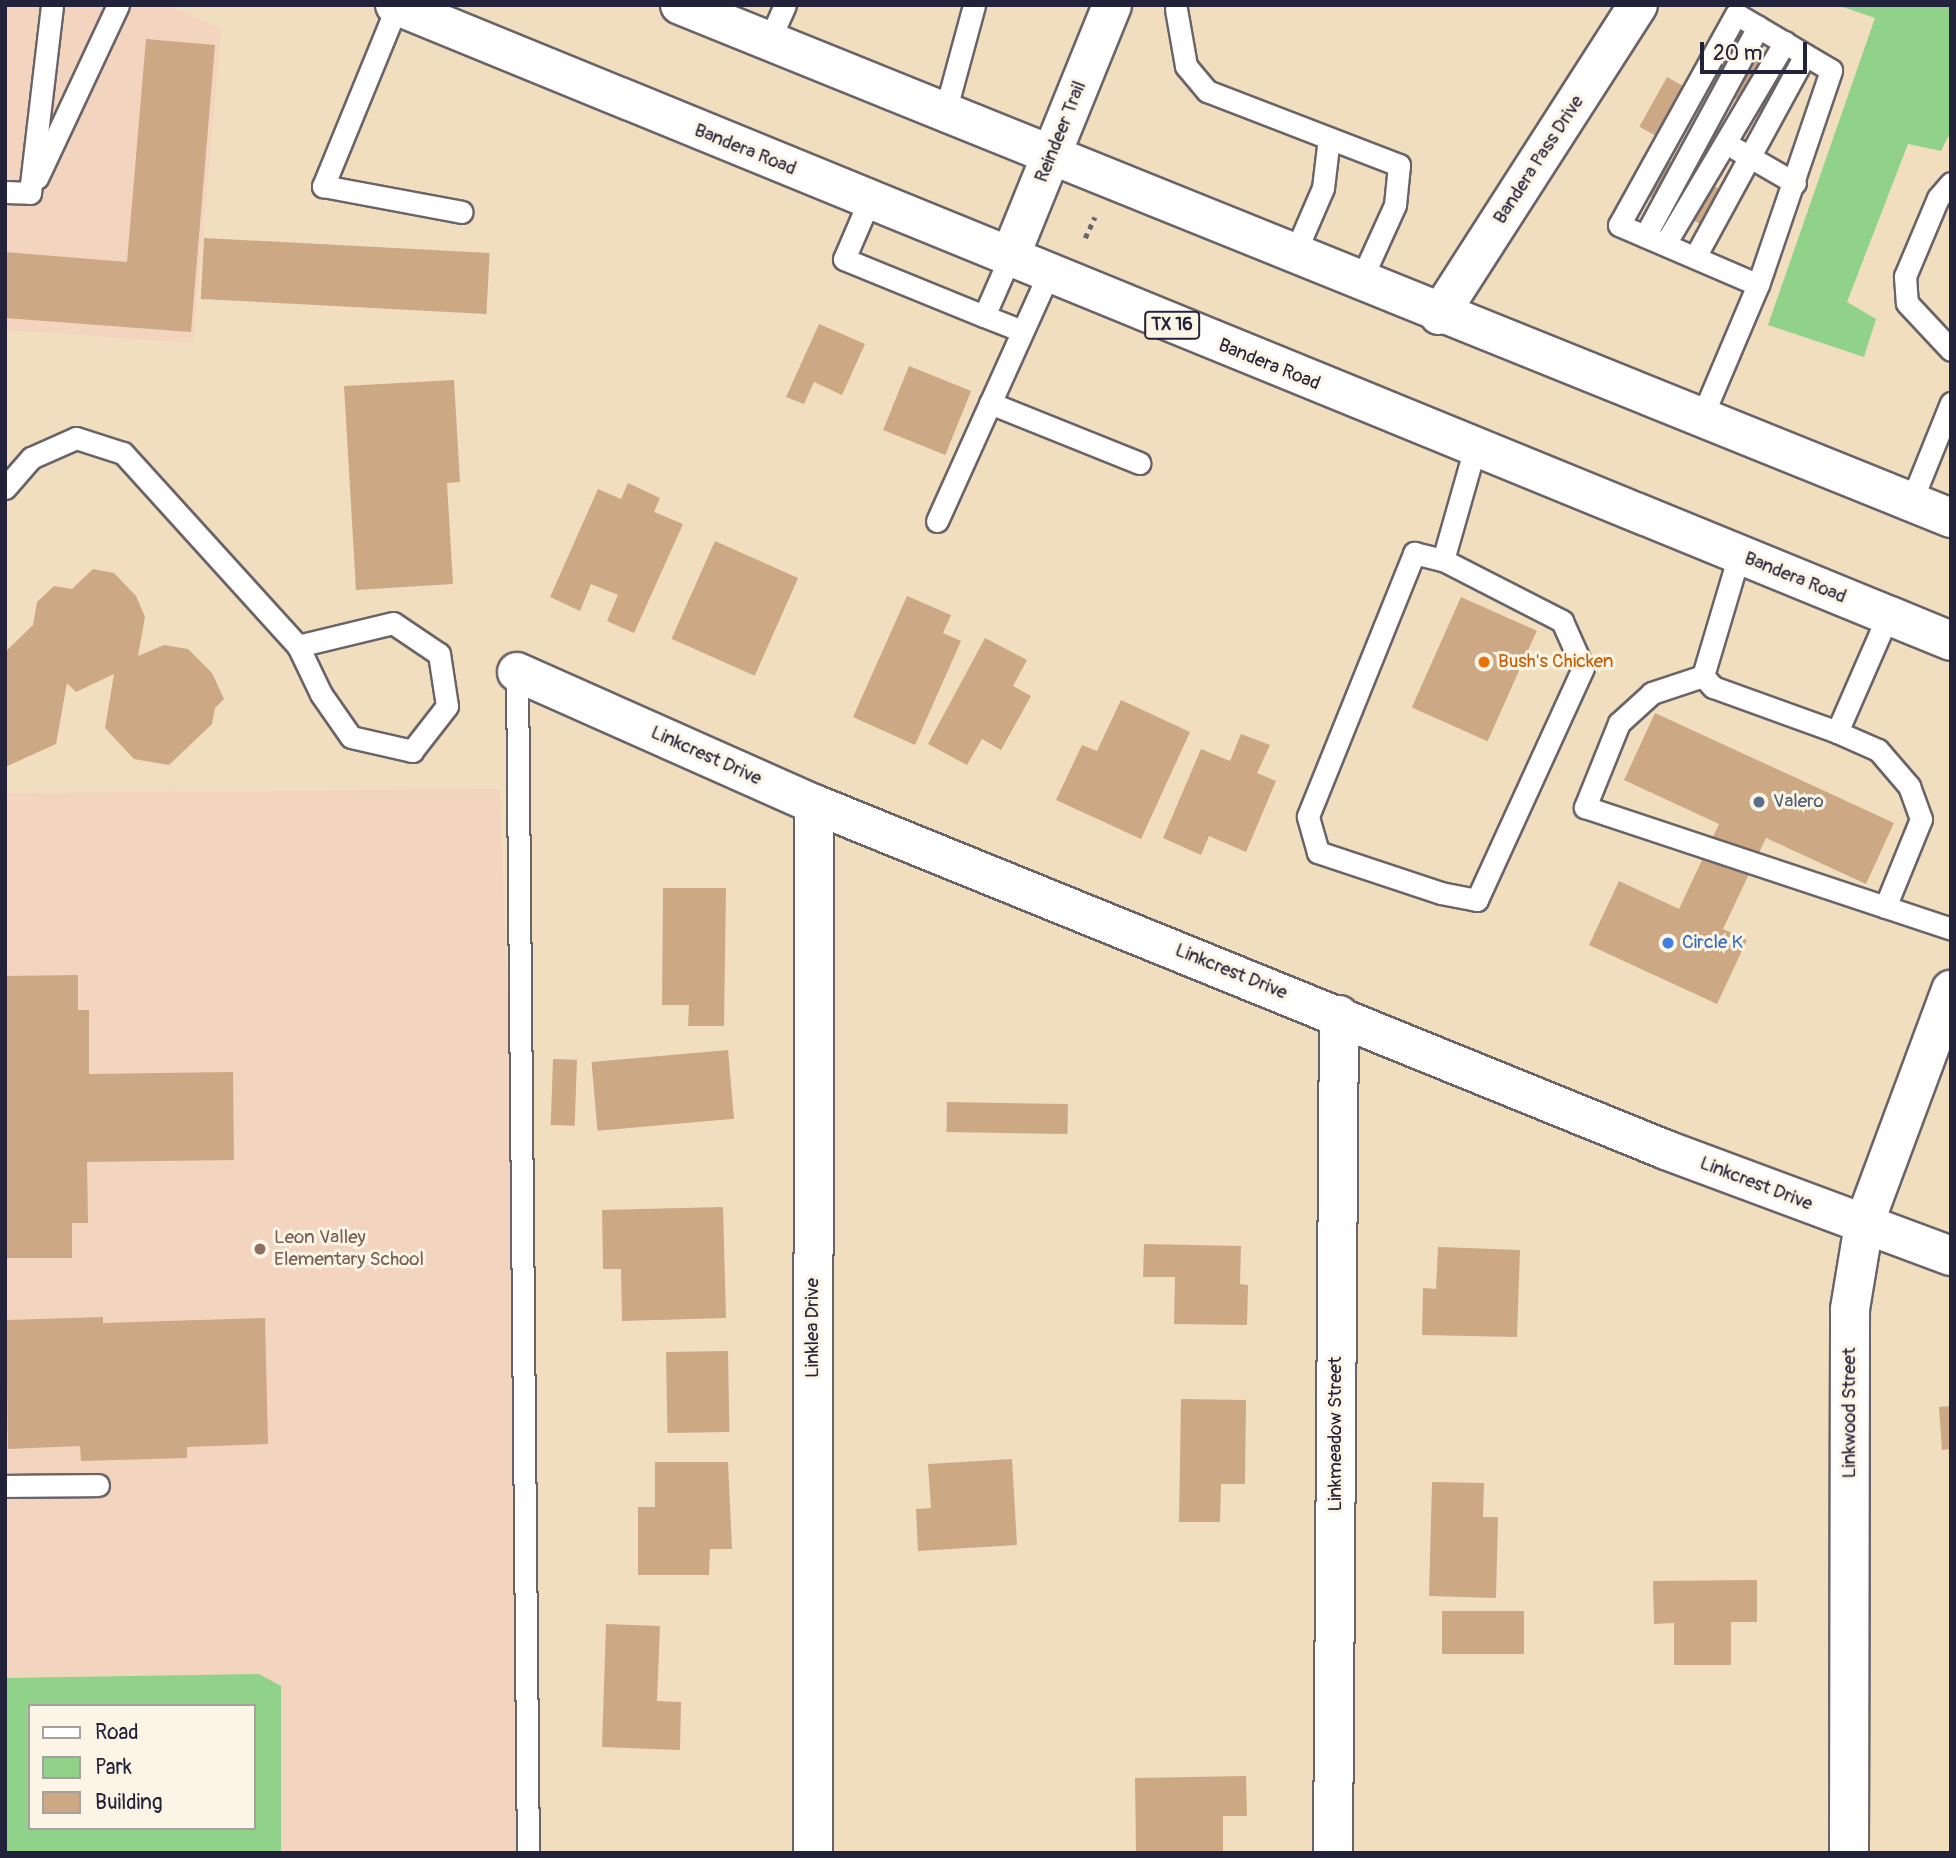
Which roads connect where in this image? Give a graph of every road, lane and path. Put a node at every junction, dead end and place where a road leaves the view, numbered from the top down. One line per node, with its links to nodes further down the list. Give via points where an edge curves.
1 (52, 5): 24 (lane)
2 (118, 5): 24 (lane)
3 (680, 5): 11 (street)
4 (785, 5): 11 (lane)
5 (974, 5): 14 (lane)
6 (1112, 5): 19 (street, Reindeer Trail)
7 (1638, 5): 36 (street, Bandera Pass Drive)
8 (396, 6): 25 (street, Bandera Road / TX 16); 26 (lane, via 323,186)
9 (1172, 6): 17 (lane, via 1186,66 1207,91)
10 (1758, 27): 12 (lane); 15 (lane, via 1736,14); 16 (lane)
11 (769, 41): 14 (street)
12 (1785, 42): 13 (lane); 18 (lane)
13 (1804, 55): 20 (lane); 21 (lane, via 1831,70)
14 (945, 111): 19 (street)
15 (1682, 118): 16 (lane); 29 (lane, via 1619,225)
16 (1701, 129): 18 (lane); 29 (lane)
17 (1329, 138): 30 (lane, via 1323,188); 34 (lane, via 1399,165 1395,205)
18 (1726, 143): 20 (lane); 29 (lane)
19 (1052, 154): 30 (street); 32 (street, Reindeer Trail)
20 (1748, 156): 21 (lane); 31 (lane)
21 (1795, 183): 35 (lane)
22 (1951, 183): 39 (lane, via 1938,198 1905,275 1907,303)
23 (5, 192): 24 (lane)
24 (30, 193)
25 (869, 201): 32 (street, Bandera Road / TX 16); 37 (lane, via 844,259)
26 (462, 212)
27 (1096, 217): 28 (path)
28 (1085, 238)
29 (1655, 240): 31 (lane)
30 (1294, 255): 34 (street)
31 (1695, 257): 35 (lane)
32 (1009, 259): 33 (street, Bandera Road / TX 16); 37 (lane)
33 (1048, 275): 38 (lane); 43 (street, Bandera Road / TX 16)
34 (1360, 282): 36 (street)
35 (1758, 285): 42 (lane)
36 (1439, 315): 42 (street)
37 (984, 316): 38 (lane)
38 (1022, 331): 40 (lane)
39 (1951, 350)
40 (990, 403): 44 (lane); 48 (lane)
41 (1951, 403): 46 (lane)
42 (1701, 419): 46 (street)
43 (1475, 448): 49 (street, Bandera Road / TX 16); 50 (lane)
44 (1139, 463)
45 (5, 488): 53 (lane, via 31,458 76,438 123,453)
46 (1911, 502): 47 (street)
47 (1951, 518)
48 (937, 521)
49 (1739, 555): 51 (street, Bandera Road / TX 16); 55 (lane)
50 (1443, 560): 50 (lane, via 1562,621 1583,668 1477,900 1441,893 1318,852 1308,816 1414,553)
51 (1888, 615): 52 (street, Bandera Road / TX 16); 56 (lane)
52 (1951, 641)
53 (298, 646): 53 (lane, via 321,694 351,737 412,751 447,706 439,654 393,623)
54 (517, 672): 57 (street, Linkcrest Drive); 66 (lane)
55 (1703, 676): 56 (lane, via 1713,687); 58 (lane, via 1652,693 1619,723 1586,807)
56 (1837, 732): 58 (lane, via 1878,750 1909,786 1922,819)
57 (814, 804): 61 (street, Linkcrest Drive); 67 (street, Linklea Drive)
58 (1885, 907): 59 (lane)
59 (1951, 929)
60 (1951, 990): 62 (street, Linkwood Street)
61 (1339, 1015): 62 (street, Linkcrest Drive, via 1666,1150); 68 (street, Linkmeadow Street)
62 (1864, 1224): 63 (street, Linkcrest Drive); 69 (street, Linkwood Street, via 1850,1309)
63 (1951, 1256)
64 (97, 1485): 65 (lane)
65 (5, 1486)
66 (528, 1853)
67 (813, 1853)
68 (1333, 1853)
69 (1849, 1853)

